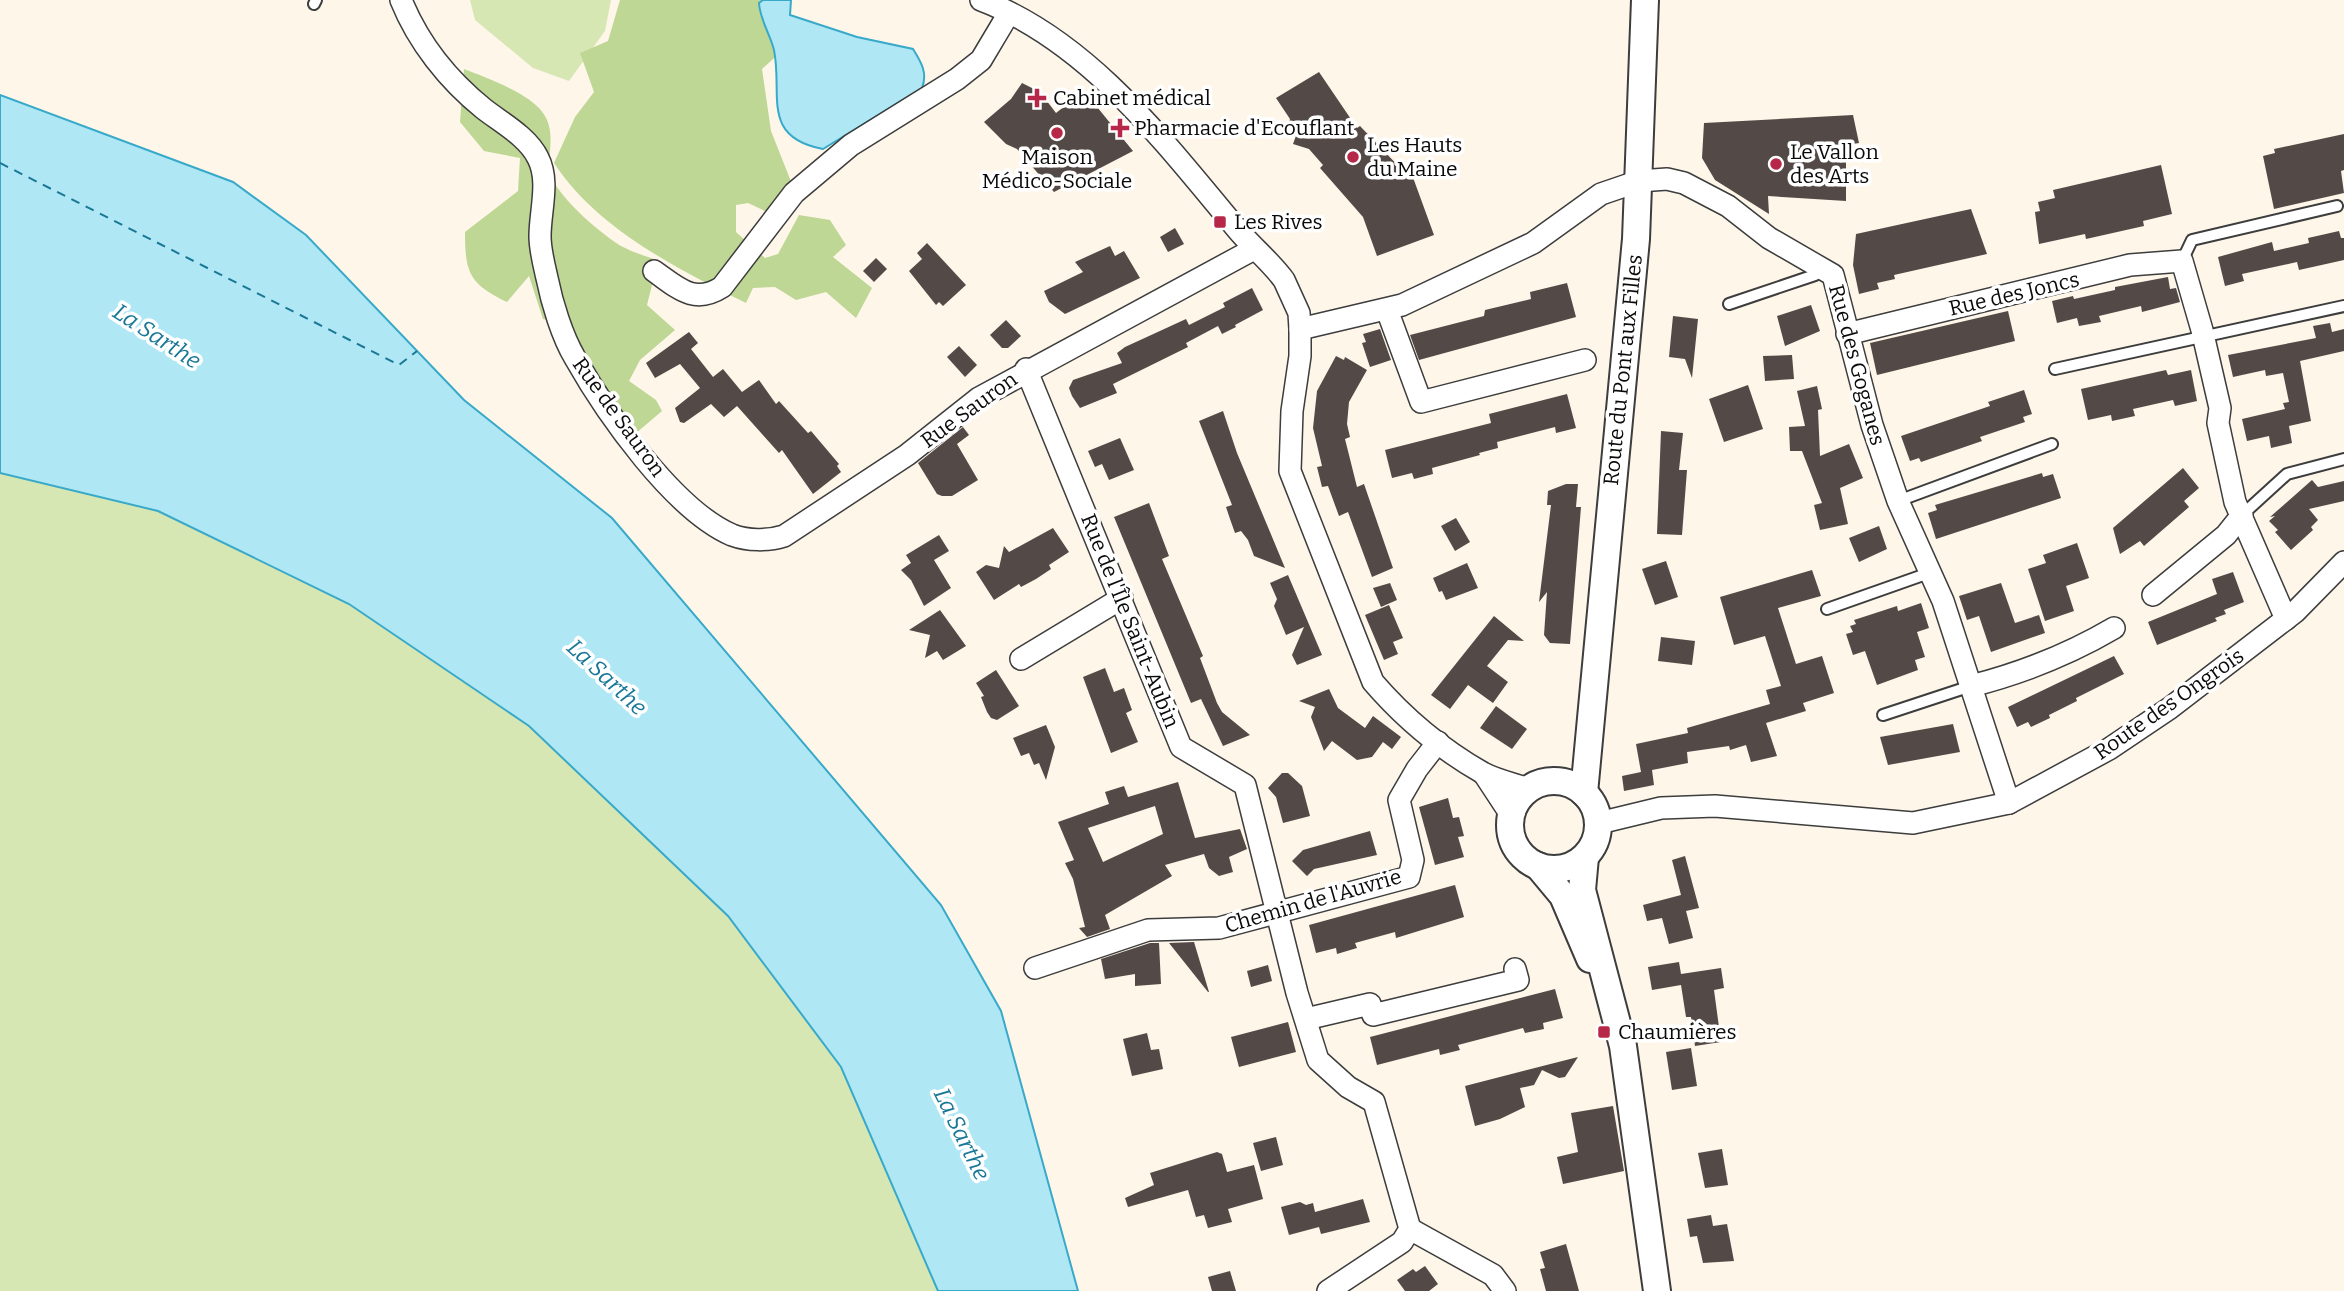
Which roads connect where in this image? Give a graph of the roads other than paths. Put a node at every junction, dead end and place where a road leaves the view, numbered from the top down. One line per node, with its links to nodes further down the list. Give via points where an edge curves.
1 (401, 0): 23 (street, Rue de Sauron, via 411,24 448,76 535,152 544,187 540,240 547,281 573,356 625,432)
2 (981, 0): 4 (street)
3 (1645, 0): 5 (street, Route du Pont aux Filles)
4 (1009, 12): 7 (street, via 1089,66); 10 (street, via 981,60 851,145 794,192 722,288 708,296 696,296)
5 (1639, 181): 9 (street, Rue des Goganes, via 1684,183 1728,206 1769,238); 13 (street, via 1601,194 1533,243); 35 (street, Route du Pont aux Filles)
6 (2337, 206): 8 (lane, via 2192,240)
7 (1254, 249): 14 (street, via 1284,280 1299,313); 18 (street, Rue Sauron)
8 (2182, 261): 15 (street, Rue des Joncs, via 2130,265); 16 (street)
9 (1819, 267): 11 (lane, via 1815,275); 15 (street, Rue des Goganes, via 1833,275)
10 (654, 271)
11 (1729, 304)
12 (2344, 306): 16 (lane)
13 (1387, 310): 14 (street); 17 (street, via 1421,402)
14 (1300, 329): 36 (street, via 1290,471 1373,682 1398,710)
15 (1847, 334): 22 (street, Rue des Goganes)
16 (2203, 337): 19 (lane); 24 (street, via 2235,502)
17 (1585, 360)
18 (1026, 369): 23 (street, Rue Sauron, via 784,536 762,540 732,534); 28 (street, Rue de l'Île Saint-Aubin)
19 (2055, 369)
20 (2052, 443): 22 (lane)
21 (2344, 459): 24 (lane, via 2287,474)
22 (1898, 501): 26 (street, Rue des Goganes)
23 (689, 508)
24 (2242, 515): 27 (street, via 2226,535); 30 (street)
25 (2344, 562): 30 (street, Route des Ongrois)
26 (1929, 573): 29 (lane); 33 (street, Rue des Goganes, via 1943,601)
27 (2153, 595)
28 (1122, 598): 32 (street); 46 (street, Rue de l'Île Saint-Aubin, via 1181,747 1245,785)
29 (1828, 609)
30 (2286, 619): 41 (street, Route des Ongrois, via 2171,708 2109,749)
31 (2114, 628): 33 (street, via 2030,669)
32 (1021, 659)
33 (1970, 686): 34 (lane); 41 (street, Rue des Goganes)
34 (1883, 715)
35 (1587, 740): 38 (street, Route du Pont aux Filles); 40 (street, Route du Pont aux Filles)
36 (1438, 742): 37 (street); 46 (street, Chemin de l'Auvrie, via 1399,800 1413,860 1409,877)
37 (1485, 774): 39 (street); 42 (street)
38 (1556, 781): 39 (street); 40 (street)
39 (1529, 789): 42 (street)
40 (1584, 793): 43 (street)
41 (2009, 803): 43 (street, Route des Ongrois, via 1913,823 1715,806 1661,808)
42 (1511, 815): 45 (street, via 1515,846)
43 (1598, 822): 44 (street, via 1595,841)
44 (1585, 857): 45 (street, via 1566,868); 49 (street, via 1582,890)
45 (1538, 866): 49 (street, via 1563,896)
46 (1278, 913): 47 (street, Chemin de l'Auvrie, via 1219,929 1148,930); 50 (street, Rue de l'Île Saint-Aubin)
47 (1035, 968)
48 (1515, 969): 50 (street, via 1518,981 1373,1015 1370,1004)
49 (1615, 1014): 54 (street)
50 (1306, 1020): 51 (street, Rue de l'Île Saint-Aubin, via 1318,1060 1348,1087 1374,1102)
51 (1410, 1228): 52 (street, via 1402,1242); 53 (street, via 1493,1275)
52 (1328, 1291)
53 (1505, 1291)
54 (1657, 1291)

